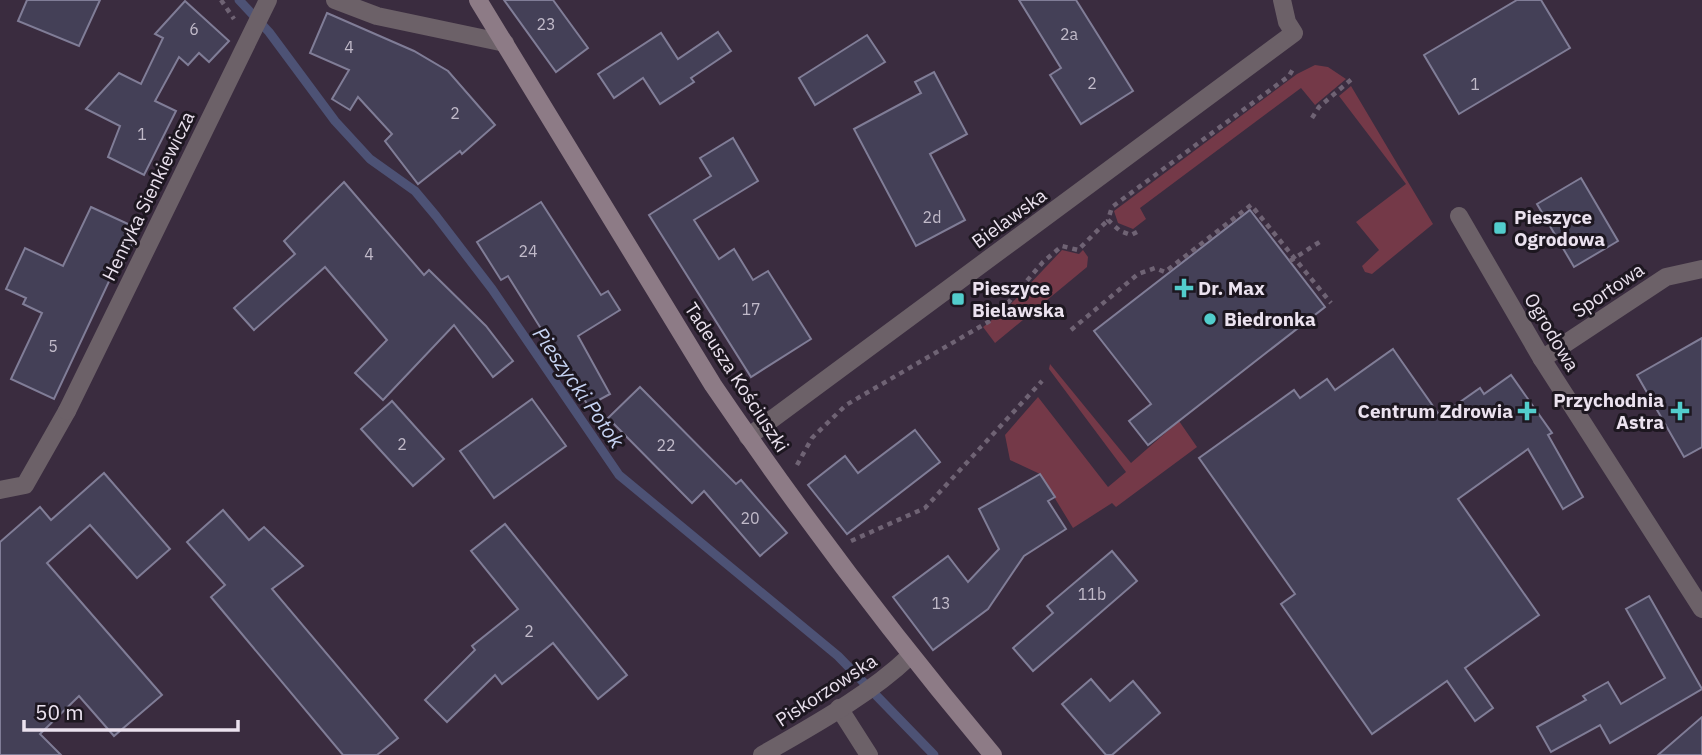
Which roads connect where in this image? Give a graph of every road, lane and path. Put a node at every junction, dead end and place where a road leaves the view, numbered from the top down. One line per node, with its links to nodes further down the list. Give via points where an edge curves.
1 (268, 0): 22 (street, Henryka Sienkiewicza, via 67,411 25,485)
2 (335, 0): 5 (street, via 377,16)
3 (478, 0): 5 (main road, Tadeusza Kościuszki)
4 (1282, 0): 20 (street, Bielawska, via 1294,33)
5 (505, 43): 20 (main road, Tadeusza Kościuszki)
6 (1293, 69): 10 (path, via 1112,207)
7 (1353, 78): 8 (path)
8 (1312, 118)
9 (1459, 216): 18 (street, Ogrodowa)
10 (1108, 220): 11 (path, via 1120,231); 21 (path, via 1078,250 1062,246 1043,262 995,318 846,404 812,438 797,462)
11 (1137, 232)
12 (1321, 241): 13 (path)
13 (1296, 257): 14 (path); 16 (path); 17 (path, via 1251,205 1165,272 1155,268 1138,274)
14 (1290, 261)
15 (1702, 269): 18 (street, Sportowa, via 1666,276)
16 (1331, 303)
17 (1071, 330)
18 (1542, 359): 24 (street, Ogrodowa)
19 (1042, 381): 23 (path, via 925,508 847,543)
20 (748, 437): 25 (main road, Tadeusza Kościuszki)
21 (799, 474)
22 (0, 490)
23 (855, 554)
24 (1702, 609)
25 (910, 656): 26 (street, Piskorzowska); 29 (main road, Tadeusza Kościuszki)
26 (845, 705): 27 (street, Piskorzowska); 28 (street)
27 (762, 755)
28 (869, 755)
29 (993, 755)

